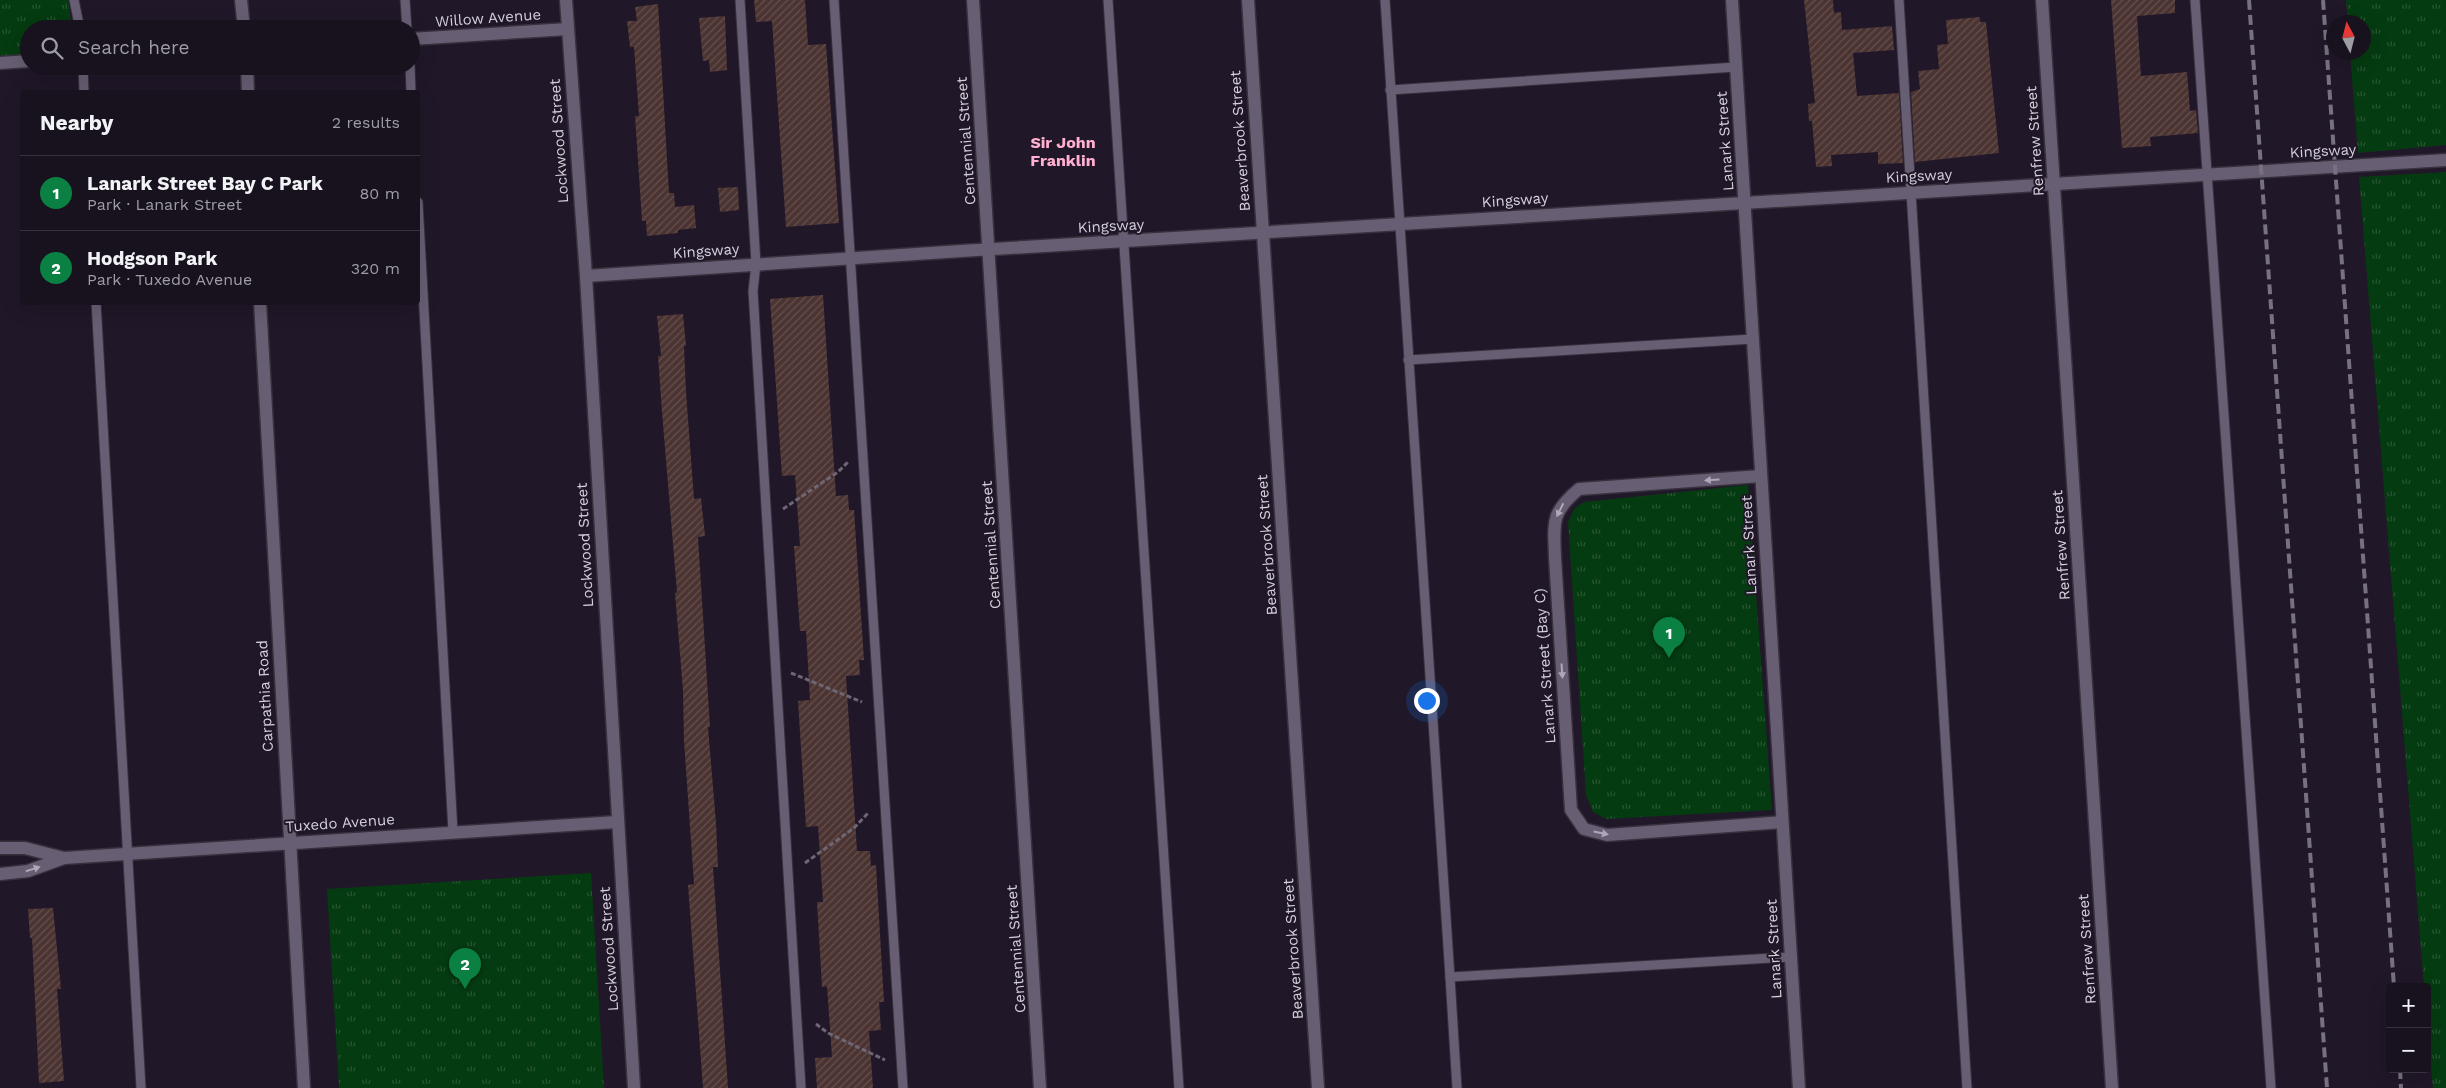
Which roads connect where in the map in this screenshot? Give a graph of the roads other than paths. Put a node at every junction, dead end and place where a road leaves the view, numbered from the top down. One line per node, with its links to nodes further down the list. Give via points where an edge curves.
1 (74, 0): 15 (lane)
2 (241, 0): 16 (street)
3 (404, 0): 17 (lane)
4 (566, 0): 18 (street, Lockwood Street)
5 (740, 0): 41 (lane)
6 (834, 0): 40 (lane)
7 (973, 0): 39 (street, Centennial Street)
8 (1108, 0): 38 (lane)
9 (1248, 0): 36 (street, Beaverbrook Street)
10 (1385, 0): 29 (lane)
11 (1732, 0): 22 (street, Lanark Street)
12 (1898, 0): 33 (lane)
13 (2042, 0): 32 (street, Renfrew Street)
14 (2195, 0): 31 (lane)
15 (78, 20)
16 (243, 20)
17 (406, 20)
18 (568, 29): 19 (street, Willow Avenue); 42 (street, Lockwood Street)
19 (420, 38)
20 (20, 62): 21 (street)
21 (0, 63)
22 (1736, 67): 29 (lane); 34 (street, Lanark Street)
23 (83, 75): 26 (lane)
24 (247, 75): 27 (street)
25 (410, 75): 28 (lane)
26 (84, 90)
27 (248, 90)
28 (411, 90)
29 (1390, 90): 35 (lane)
30 (2446, 160): 31 (street, Kingsway)
31 (2208, 174): 32 (street, Kingsway); 70 (lane)
32 (2054, 185): 33 (street, Kingsway); 69 (street, Renfrew Street)
33 (1910, 193): 34 (street, Kingsway); 68 (lane)
34 (1745, 202): 35 (street, Kingsway); 45 (street, Lanark Street)
35 (1399, 224): 36 (street, Kingsway); 46 (lane)
36 (1263, 232): 38 (street, Kingsway); 65 (street, Beaverbrook Street)
37 (420, 238): 50 (lane)
38 (1123, 241): 39 (street, Kingsway); 64 (lane)
39 (989, 249): 40 (street, Kingsway); 63 (street, Centennial Street)
40 (849, 258): 41 (street, Kingsway); 62 (lane)
41 (756, 264): 42 (street, Kingsway); 61 (lane, via 752,291)
42 (586, 276): 48 (street, Lockwood Street)
43 (96, 305): 53 (lane)
44 (260, 305): 51 (street, Carpathia Road)
45 (1753, 340): 46 (lane); 47 (street, Lanark Street)
46 (1408, 360): 57 (lane)
47 (1761, 476): 49 (street, Lanark Street); 49 (street, Lanark Street (Bay C), one-way to 49, via 1579,489 1562,504 1554,524 1555,568 1571,810 1584,829 1607,835)
48 (618, 822): 50 (street, Tuxedo Avenue); 60 (street, Lockwood Street)
49 (1782, 822): 56 (street, Lanark Street)
50 (453, 832): 51 (street, Tuxedo Avenue)
51 (290, 842): 53 (street, Tuxedo Avenue); 59 (street, Carpathia Road)
52 (0, 848): 54 (street, Tuxedo Avenue, via 26,848)
53 (127, 854): 54 (street, Tuxedo Avenue); 58 (lane)
54 (64, 858): 55 (street, Tuxedo Avenue, one-way to 54, via 28,871)
55 (0, 874)
56 (1790, 957): 57 (lane); 67 (street, Lanark Street)
57 (1450, 976): 66 (lane)
58 (141, 1088)
59 (304, 1088)
60 (634, 1088)
61 (801, 1088)
62 (903, 1088)
63 (1040, 1088)
64 (1179, 1088)
65 (1318, 1088)
66 (1457, 1088)
67 (1799, 1088)
68 (1968, 1088)
69 (2112, 1088)
70 (2271, 1088)

